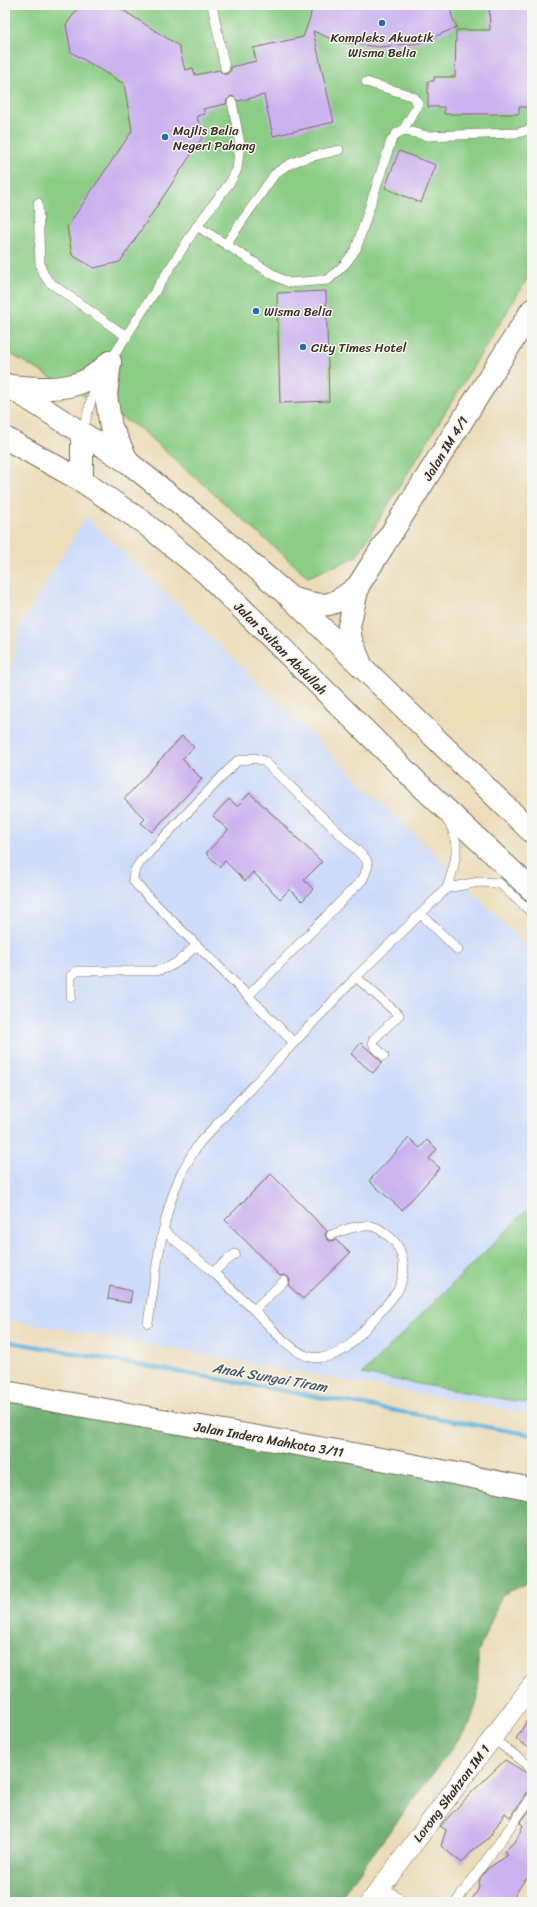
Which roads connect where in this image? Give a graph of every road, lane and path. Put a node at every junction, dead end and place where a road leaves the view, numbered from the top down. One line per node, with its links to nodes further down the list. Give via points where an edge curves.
1 (212, 5): 2 (lane)
2 (225, 68)
3 (366, 82): 6 (lane, via 415,98 418,105)
4 (232, 102): 9 (lane, via 240,144 237,169)
5 (532, 129): 6 (lane, via 518,133 427,136)
6 (403, 130): 10 (lane, via 391,141 356,249 328,280 290,283)
7 (339, 150): 10 (lane, via 293,161 283,166)
8 (38, 202): 12 (lane, via 42,273 49,282)
9 (197, 226): 10 (lane); 12 (lane)
10 (226, 244)
11 (532, 310): 19 (main road, Jalan IM 4/1)
12 (127, 337): 13 (lane)
13 (110, 362): 14 (main road, via 82,382 44,388); 15 (lane, via 95,387); 17 (main road, via 106,395 111,427)
14 (7, 385): 15 (main road)
15 (82, 433): 17 (main road); 18 (main road)
16 (5, 438): 18 (main road, Jalan Sultan Abdullah)
17 (129, 463): 20 (main road)
18 (82, 481): 22 (main road, Jalan Sultan Abdullah, via 142,522 206,573)
19 (358, 586): 20 (main road, Jalan IM 4/1, via 341,601 333,604 311,604); 21 (main road, Jalan IM 4/1, via 349,626 351,640)
20 (291, 598): 21 (main road)
21 (361, 665): 23 (main road)
22 (420, 785): 24 (lane, via 448,822 456,843 455,866); 25 (main road, Jalan Sultan Abdullah)
23 (532, 832)
24 (447, 888): 26 (lane, via 479,882 499,883); 27 (lane)
25 (532, 890)
26 (532, 913)
27 (421, 914): 29 (lane); 30 (lane)
28 (196, 946): 31 (lane); 31 (lane, via 138,886 133,880 134,872 140,862 237,761 255,758 264,761 366,859 368,866 363,879); 32 (lane, via 180,961 154,972 78,971 71,976)
29 (458, 950)
30 (356, 977): 33 (lane); 34 (lane, via 399,1015 373,1040 374,1046)
31 (249, 995): 33 (lane)
32 (71, 997)
33 (293, 1042): 35 (lane, via 200,1142 178,1180)
34 (384, 1056)
35 (164, 1231): 38 (lane); 41 (lane)
36 (331, 1234): 40 (lane, via 355,1227 375,1227 389,1235 401,1249 404,1263 398,1291 346,1348 331,1356 313,1358 303,1355)
37 (235, 1254): 38 (lane)
38 (213, 1272): 40 (lane)
39 (284, 1281): 40 (lane)
40 (254, 1310)
41 (148, 1323)
42 (5, 1392): 43 (main road, Jalan Indera Mahkota 3/11, via 392,1461)
43 (532, 1489)
44 (532, 1685): 45 (street, Lorong Shahzan IM 1)
45 (492, 1738): 46 (lane); 48 (street, Lorong Shahzan IM 1)
46 (532, 1768)
47 (532, 1796): 50 (lane)
48 (374, 1896): 49 (street)
49 (396, 1902)
50 (456, 1902)

